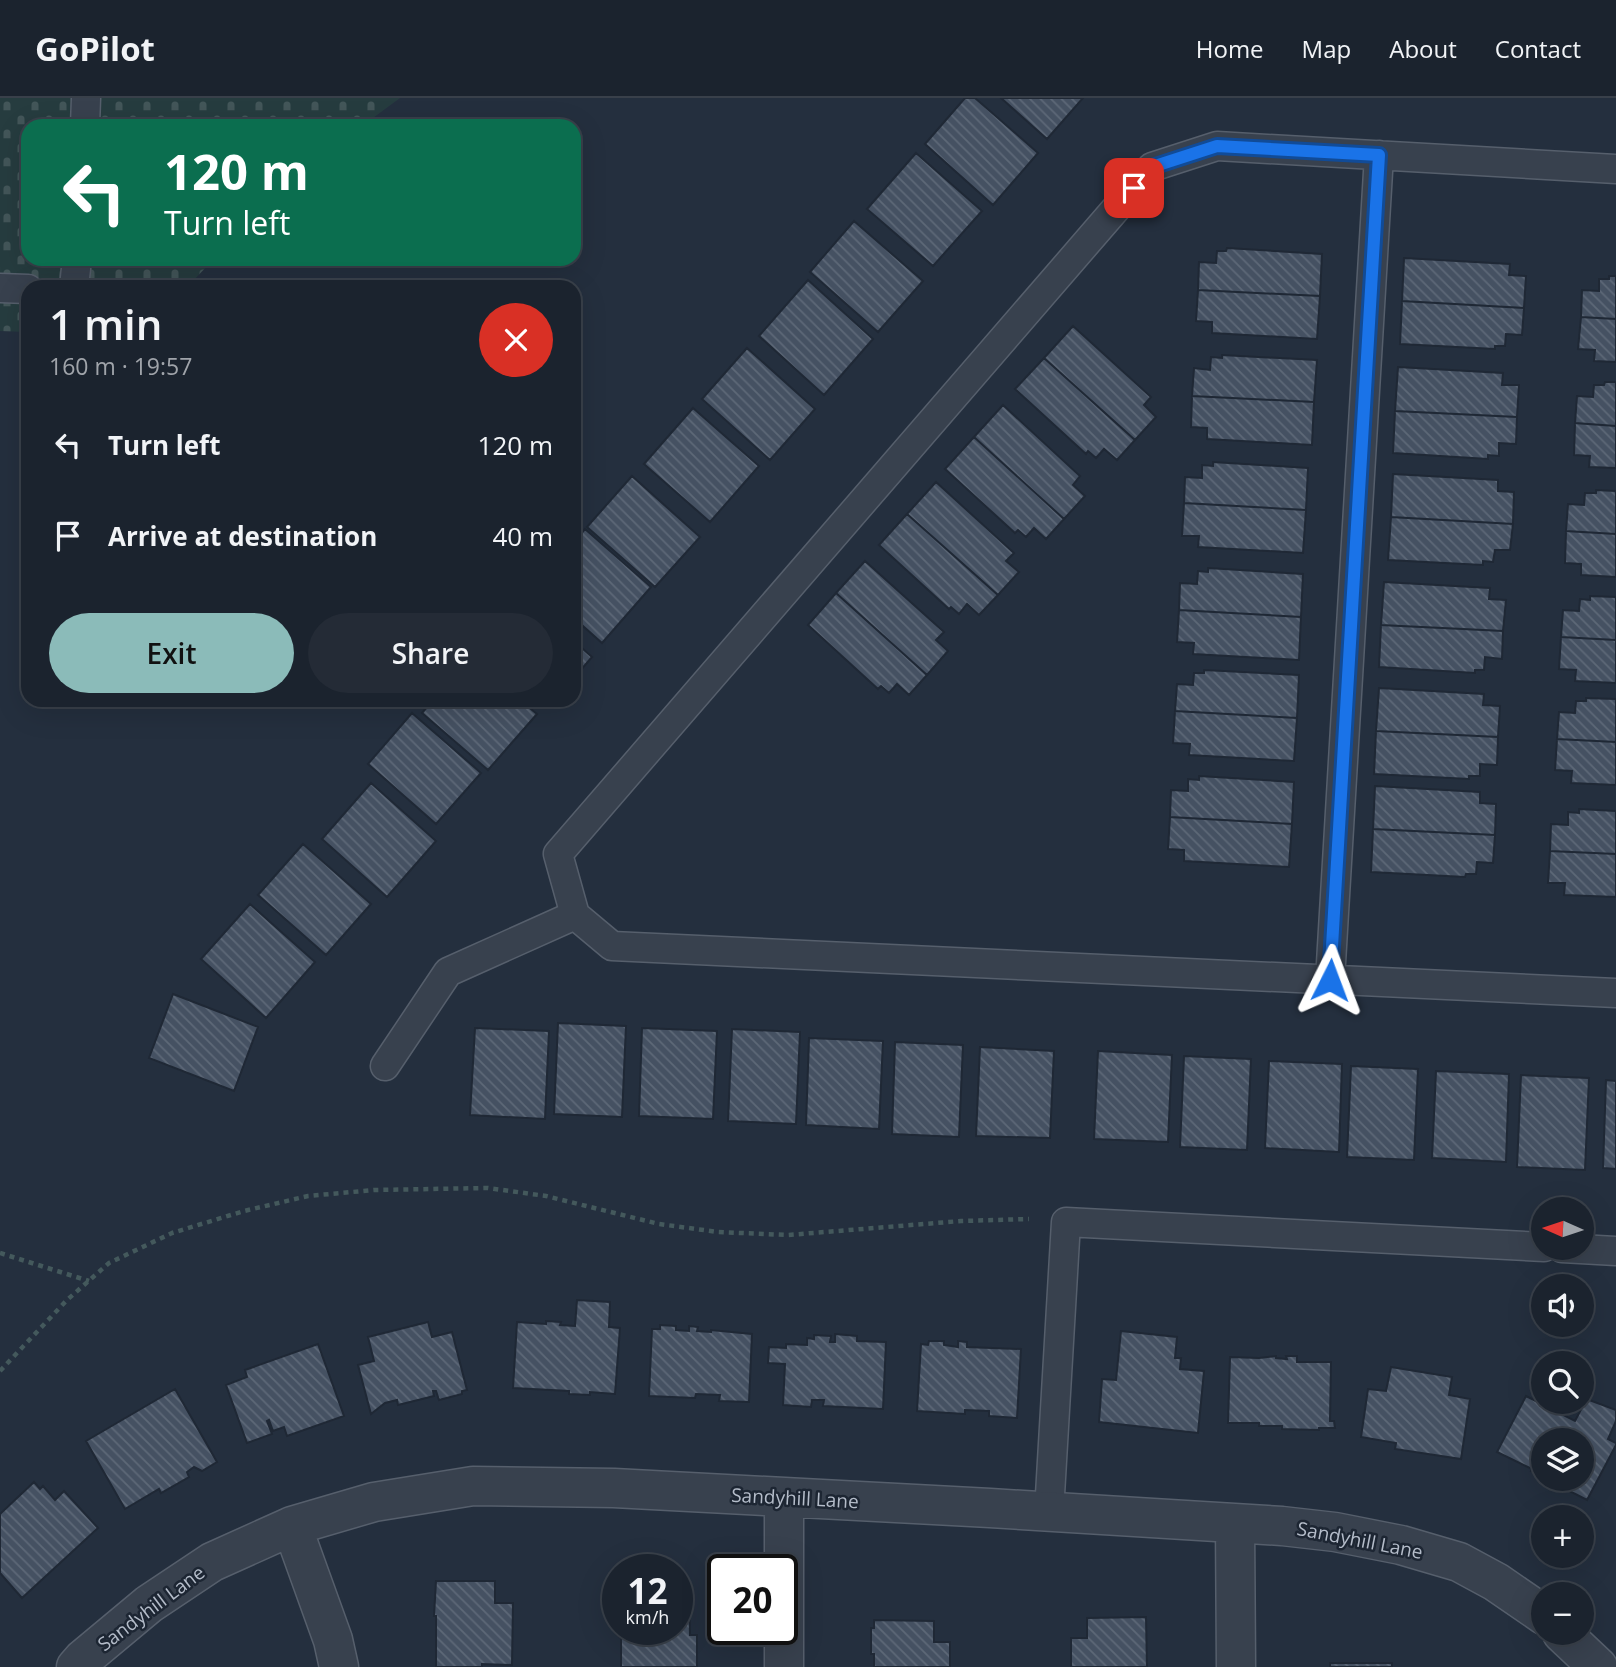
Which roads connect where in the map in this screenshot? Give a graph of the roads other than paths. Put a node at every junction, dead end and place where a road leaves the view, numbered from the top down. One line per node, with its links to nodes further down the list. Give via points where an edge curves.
1 (86, 98): 2 (lane)
2 (85, 119)
3 (1379, 155): 4 (lane); 7 (lane, via 1217,146 1152,167 558,854); 8 (lane)
4 (1616, 169)
5 (0, 288): 6 (lane)
6 (21, 289)
7 (575, 915): 8 (lane, via 612,946); 10 (lane, via 447,972)
8 (1330, 980): 9 (lane)
9 (1616, 993)
10 (385, 1066)
11 (1531, 1246): 15 (lane, via 1066,1222)
12 (1594, 1250): 13 (lane)
13 (1616, 1251)
14 (784, 1497): 15 (street, Sandyhill Lane); 17 (street, Sandyhill Lane, via 473,1486 374,1502); 22 (street)
15 (1049, 1512): 16 (street, Sandyhill Lane)
16 (1235, 1523): 18 (street, Sandyhill Lane, via 1335,1532 1401,1545 1459,1562); 23 (street)
17 (292, 1526): 20 (street, Sandyhill Lane, via 212,1562 149,1604); 21 (street)
18 (1531, 1606)
19 (1575, 1645): 24 (street)
20 (76, 1667)
21 (339, 1667)
22 (784, 1667)
23 (1236, 1667)
24 (1598, 1667)

